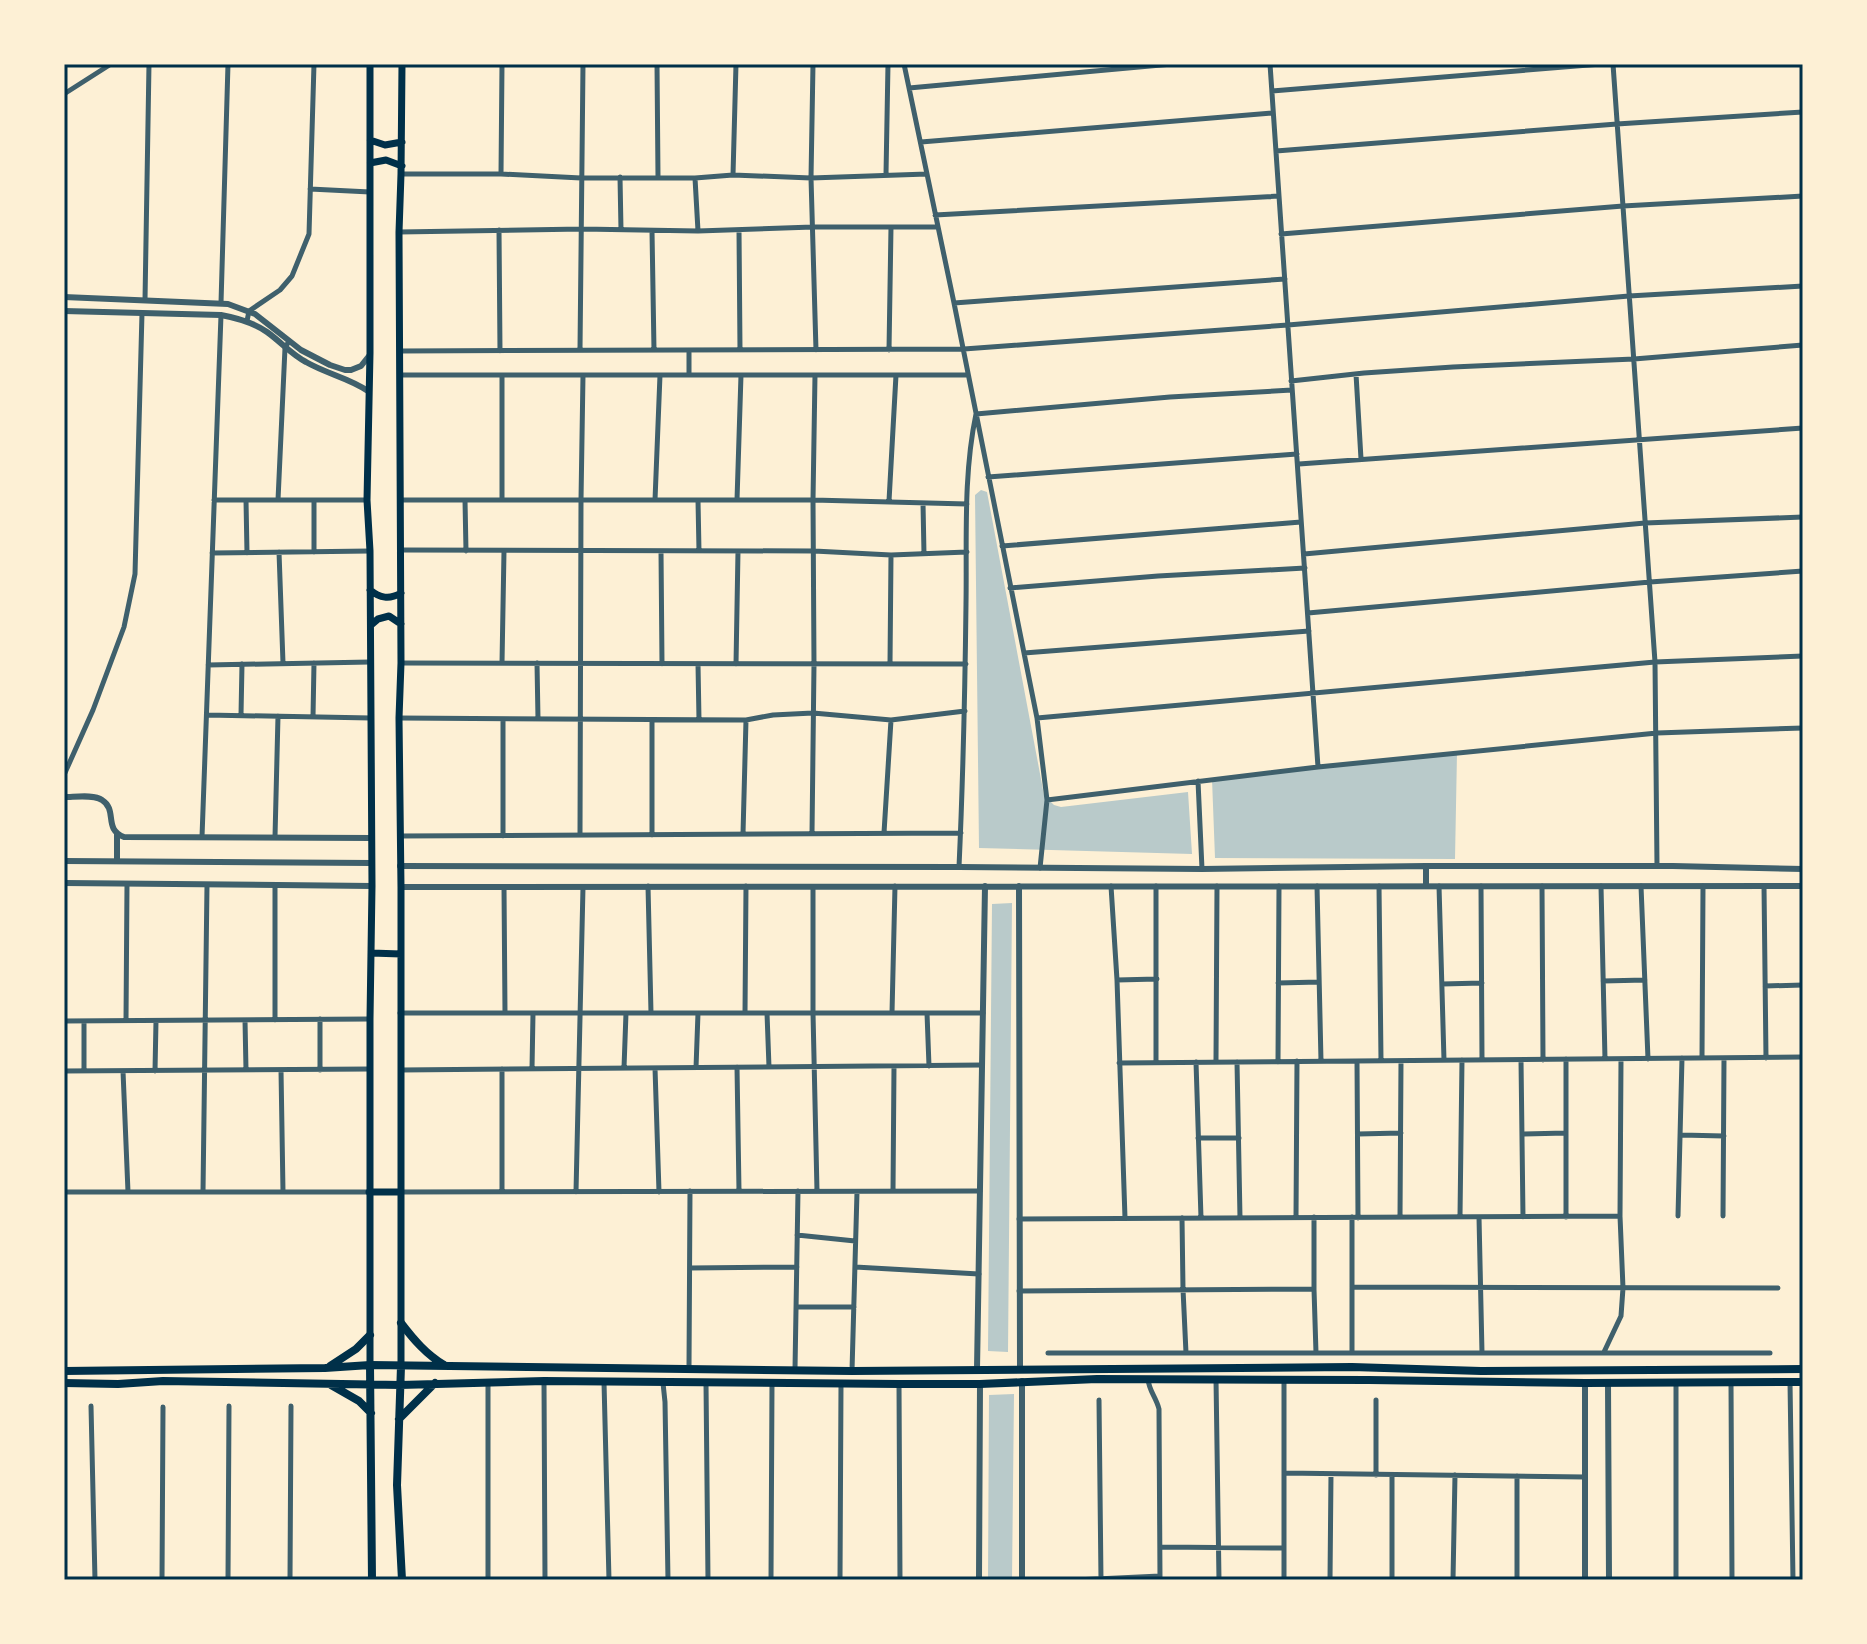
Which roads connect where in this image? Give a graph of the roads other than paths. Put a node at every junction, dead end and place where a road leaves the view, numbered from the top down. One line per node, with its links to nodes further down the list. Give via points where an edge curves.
1 (111, 64): 21 (street)
2 (149, 64): 61 (street)
3 (228, 64): 62 (street)
4 (314, 64): 40 (street)
5 (370, 64): 25 (main road)
6 (402, 64): 7 (street); 26 (main road)
7 (428, 64)
8 (502, 64): 31 (street)
9 (583, 64): 37 (street)
10 (657, 64): 36 (street)
11 (736, 64): 34 (street)
12 (813, 64): 39 (street)
13 (888, 64): 32 (street)
14 (904, 64): 19 (street)
15 (1172, 64): 19 (street)
16 (1270, 64): 20 (street)
17 (1601, 64): 20 (street)
18 (1613, 64): 24 (street)
19 (909, 88): 27 (street)
20 (1272, 91): 23 (street)
21 (64, 94)
22 (1803, 112): 24 (street)
23 (1273, 113): 27 (street); 28 (street)
24 (1617, 124): 28 (street); 44 (street)
25 (370, 140): 26 (main road, via 385,145); 29 (main road)
26 (402, 142): 30 (main road)
27 (921, 142): 33 (street)
28 (1276, 151): 42 (street)
29 (370, 163): 30 (main road, via 386,160); 41 (main road)
30 (402, 170): 31 (street); 55 (main road)
31 (501, 174): 37 (street)
32 (886, 174): 33 (street); 39 (street)
33 (927, 174): 45 (street)
34 (733, 175): 38 (street); 39 (street)
35 (620, 177): 36 (street); 37 (street); 51 (street)
36 (658, 177): 38 (street)
37 (581, 178): 49 (street)
38 (695, 178): 54 (street)
39 (811, 178): 46 (street)
40 (310, 189): 41 (street); 65 (street, via 309,234 292,276)
41 (370, 192): 81 (main road)
42 (1279, 196): 45 (street); 56 (street)
43 (1803, 196): 44 (street)
44 (1623, 206): 56 (street); 59 (street)
45 (935, 215): 48 (street)
46 (813, 227): 47 (street); 52 (street); 76 (street)
47 (891, 227): 48 (street); 77 (street)
48 (938, 227): 63 (street)
49 (582, 229): 50 (street); 51 (street); 73 (street)
50 (499, 230): 55 (street); 79 (street)
51 (621, 230): 53 (street)
52 (739, 230): 54 (street); 75 (street)
53 (652, 231): 54 (street); 74 (street)
54 (698, 231)
55 (399, 232): 78 (main road)
56 (1281, 234): 57 (street)
57 (1285, 279): 63 (street); 69 (street)
58 (1803, 286): 59 (street)
59 (1629, 296): 69 (street); 82 (street)
60 (64, 297): 61 (street)
61 (145, 300): 62 (street)
62 (221, 303): 65 (street); 67 (street)
63 (954, 303): 72 (street)
64 (64, 311): 66 (street)
65 (249, 311): 68 (street); 70 (street)
66 (142, 313): 67 (street); 188 (street, via 135,574 124,627)
67 (221, 315): 68 (street); 103 (street)
68 (247, 321): 70 (street)
69 (1288, 325): 72 (street); 93 (street)
70 (287, 345): 81 (street, via 345,370 361,366); 95 (street, via 311,365); 105 (street)
71 (1803, 345): 82 (street)
72 (964, 349): 77 (street); 92 (street)
73 (580, 350): 74 (street); 79 (street)
74 (654, 350): 80 (street)
75 (740, 350): 76 (street); 80 (street)
76 (816, 350): 77 (street)
77 (889, 350)
78 (400, 351): 79 (street); 84 (main road)
79 (500, 351)
80 (689, 351): 88 (street)
81 (370, 353): 95 (main road)
82 (1634, 359): 83 (street); 98 (street)
83 (1356, 374): 93 (street); 100 (street)
84 (400, 375): 85 (street); 108 (main road)
85 (502, 375): 86 (street); 110 (street)
86 (583, 375): 87 (street); 111 (street)
87 (660, 375): 88 (street); 112 (street)
88 (689, 375): 89 (street)
89 (741, 375): 90 (street); 114 (street)
90 (815, 375): 91 (street); 115 (street)
91 (896, 375): 92 (street); 116 (street)
92 (968, 375): 96 (street)
93 (1291, 381): 94 (street)
94 (1292, 390): 96 (street); 99 (street)
95 (368, 391): 107 (main road)
96 (976, 414): 102 (street); 118 (street)
97 (1803, 428): 98 (street)
98 (1639, 439): 100 (street); 121 (street)
99 (1297, 454): 101 (street); 102 (street)
100 (1361, 459): 101 (street)
101 (1299, 464): 120 (street)
102 (988, 477): 122 (street)
103 (214, 500): 104 (street); 135 (street)
104 (246, 500): 105 (street); 136 (street)
105 (278, 500): 106 (street)
106 (314, 500): 107 (street); 133 (street)
107 (367, 500): 124 (main road)
108 (401, 500): 109 (street); 123 (main road)
109 (465, 500): 110 (street); 125 (street)
110 (502, 500): 111 (street)
111 (581, 500): 112 (street); 127 (street)
112 (655, 500): 113 (street)
113 (698, 500): 114 (street); 129 (street)
114 (737, 500): 115 (street)
115 (813, 500): 116 (street); 131 (street)
116 (889, 501): 117 (street)
117 (923, 502): 118 (street); 137 (street)
118 (967, 504): 134 (street)
119 (1803, 517): 121 (street)
120 (1301, 522): 122 (street); 138 (street)
121 (1645, 523): 138 (street); 142 (street)
122 (1002, 546): 143 (street)
123 (401, 550): 125 (street); 145 (main road)
124 (370, 551): 133 (street); 144 (main road)
125 (466, 551): 126 (street)
126 (504, 551): 127 (street); 157 (street)
127 (582, 551): 128 (street); 159 (street)
128 (661, 551): 129 (street); 161 (street)
129 (699, 551): 130 (street)
130 (738, 551): 131 (street); 163 (street)
131 (814, 551): 139 (street); 164 (street)
132 (279, 552): 133 (street); 136 (street); 154 (street)
133 (314, 552)
134 (967, 552): 137 (street); 166 (street)
135 (212, 553): 136 (street); 167 (street)
136 (247, 553)
137 (924, 554): 139 (street)
138 (1304, 554): 140 (street)
139 (891, 555): 165 (street)
140 (1305, 568): 143 (street); 146 (street)
141 (1803, 571): 142 (street)
142 (1650, 582): 146 (street); 153 (street)
143 (1010, 588): 150 (street)
144 (370, 590): 145 (main road, via 387,598); 148 (main road)
145 (401, 593): 147 (main road)
146 (1308, 613): 149 (street)
147 (401, 624): 148 (main road, via 389,616); 156 (main road)
148 (371, 625): 152 (main road)
149 (1309, 631): 150 (street); 168 (street)
150 (1024, 653): 177 (street)
151 (1803, 656): 153 (street)
152 (371, 662): 155 (street); 175 (main road)
153 (1655, 662): 168 (street); 186 (street)
154 (283, 663): 155 (street); 160 (street)
155 (314, 663): 174 (street)
156 (401, 663): 157 (street); 176 (main road)
157 (502, 663): 158 (street)
158 (537, 663): 159 (street); 179 (street)
159 (581, 663): 161 (street); 180 (street)
160 (242, 664): 167 (street); 172 (street)
161 (662, 664): 162 (street)
162 (698, 664): 163 (street); 182 (street)
163 (736, 664): 164 (street)
164 (814, 664): 165 (street); 170 (street)
165 (890, 664): 166 (street)
166 (966, 664): 169 (street)
167 (208, 665): 171 (street)
168 (1313, 692): 177 (street); 187 (street)
169 (965, 711): 184 (street); 193 (street)
170 (813, 713): 183 (street); 184 (street); 196 (street)
171 (207, 715): 172 (street); 201 (street)
172 (241, 715): 173 (street)
173 (278, 716): 174 (street); 202 (street)
174 (313, 717): 175 (street)
175 (371, 718): 203 (main road)
176 (399, 718): 178 (street); 199 (main road)
177 (1037, 718): 191 (street)
178 (503, 719): 179 (street); 200 (street)
179 (538, 719): 180 (street)
180 (580, 719): 181 (street); 197 (street)
181 (652, 720): 182 (street); 198 (street)
182 (699, 720): 183 (street)
183 (746, 720): 195 (street)
184 (891, 720): 192 (street)
185 (1803, 728): 186 (street)
186 (1657, 733): 187 (street); 210 (street)
187 (1318, 767): 189 (street)
188 (64, 775)
189 (1198, 781): 191 (street); 213 (street)
190 (64, 797): 194 (street, via 106,802)
191 (1047, 800): 212 (street)
192 (884, 833): 193 (street); 196 (street)
193 (961, 833): 211 (street)
194 (117, 834): 201 (street); 205 (street)
195 (743, 834): 196 (street); 198 (street)
196 (812, 834)
197 (580, 835): 198 (street); 200 (street)
198 (652, 835)
199 (400, 836): 200 (street); 207 (main road)
200 (503, 836)
201 (202, 837): 202 (street)
202 (275, 837): 203 (street)
203 (372, 838): 206 (main road)
204 (64, 861): 205 (street)
205 (117, 861): 206 (street)
206 (372, 863): 219 (main road)
207 (400, 866): 208 (street); 241 (main road)
208 (848, 866): 211 (street); 222 (street)
209 (1426, 866): 210 (street); 213 (street); 232 (street)
210 (1657, 866): 214 (street)
211 (959, 867): 212 (street)
212 (1040, 868): 213 (street)
213 (1202, 869)
214 (1803, 869)
215 (64, 883): 216 (street)
216 (127, 884): 217 (street); 277 (street)
217 (207, 885): 218 (street); 272 (street)
218 (275, 885): 219 (street); 274 (street)
219 (372, 886): 245 (main road)
220 (648, 886): 221 (street); 243 (street); 262 (street)
221 (746, 886): 244 (street); 264 (street)
222 (848, 886): 223 (street); 244 (street)
223 (895, 886): 224 (street); 267 (street)
224 (985, 886): 225 (street); 269 (street)
225 (1019, 886): 226 (street); 365 (street)
226 (1111, 886): 227 (street); 248 (street)
227 (1156, 886): 228 (street); 247 (street)
228 (1217, 886): 229 (street); 294 (street)
229 (1279, 886): 230 (street); 252 (street)
230 (1317, 886): 231 (street); 251 (street)
231 (1379, 886): 232 (street); 288 (street)
232 (1426, 886): 233 (street)
233 (1439, 886): 234 (street); 254 (street)
234 (1481, 886): 235 (street); 253 (street)
235 (1542, 886): 236 (street); 293 (street)
236 (1601, 886): 237 (street); 250 (street)
237 (1641, 886): 238 (street); 249 (street)
238 (1703, 886): 239 (street); 281 (street)
239 (1764, 886): 240 (street); 256 (street)
240 (1803, 886)
241 (401, 887): 242 (street); 246 (main road)
242 (504, 887): 243 (street); 258 (street)
243 (583, 887): 260 (street)
244 (813, 887): 266 (street)
245 (371, 953): 246 (main road); 271 (main road)
246 (401, 954): 257 (main road)
247 (1157, 979): 248 (street); 299 (street)
248 (1117, 980): 303 (street)
249 (1645, 980): 250 (street); 287 (street)
250 (1603, 981): 285 (street)
251 (1319, 982): 252 (street); 296 (street)
252 (1278, 983): 302 (street)
253 (1482, 983): 254 (street); 291 (street)
254 (1442, 984): 289 (street)
255 (1803, 985): 256 (street)
256 (1765, 986): 283 (street)
257 (400, 1013): 258 (street); 321 (main road)
258 (505, 1013): 259 (street)
259 (533, 1013): 260 (street); 315 (street)
260 (580, 1013): 261 (street); 316 (street)
261 (626, 1013): 262 (street); 310 (street)
262 (651, 1013): 263 (street)
263 (698, 1013): 264 (street); 312 (street)
264 (745, 1013): 265 (street)
265 (767, 1013): 266 (street); 308 (street)
266 (813, 1013): 267 (street); 309 (street)
267 (892, 1013): 268 (street)
268 (927, 1013): 269 (street); 306 (street)
269 (983, 1013): 304 (street)
270 (320, 1019): 271 (street); 274 (street); 320 (street)
271 (370, 1019): 313 (main road)
272 (205, 1020): 273 (street); 278 (street); 317 (street)
273 (245, 1020): 274 (street); 318 (street)
274 (275, 1020)
275 (64, 1021): 276 (street)
276 (84, 1021): 277 (street); 323 (street)
277 (126, 1021): 278 (street)
278 (156, 1021): 325 (street)
279 (1803, 1057): 283 (street)
280 (1682, 1058): 281 (street); 287 (street); 330 (street)
281 (1702, 1058): 282 (street)
282 (1724, 1058): 283 (street); 331 (street)
283 (1766, 1058)
284 (1566, 1059): 285 (street); 293 (street); 327 (street)
285 (1605, 1059): 286 (street)
286 (1621, 1059): 287 (street); 351 (street)
287 (1648, 1059)
288 (1381, 1060): 297 (street); 298 (street)
289 (1444, 1060): 290 (street); 298 (street)
290 (1462, 1060): 291 (street); 350 (street)
291 (1482, 1060): 292 (street)
292 (1521, 1060): 293 (street); 329 (street)
293 (1543, 1060)
294 (1216, 1061): 300 (street); 301 (street)
295 (1297, 1061): 296 (street); 302 (street); 354 (street)
296 (1321, 1061): 297 (street)
297 (1357, 1061): 328 (street)
298 (1401, 1061): 326 (street)
299 (1156, 1062): 300 (street); 303 (street)
300 (1196, 1062): 332 (street)
301 (1237, 1062): 302 (street); 333 (street)
302 (1278, 1062)
303 (1119, 1063): 360 (street)
304 (982, 1065): 306 (street); 340 (street)
305 (894, 1066): 306 (street); 309 (street); 339 (street)
306 (929, 1066)
307 (737, 1067): 308 (street); 312 (street); 335 (street)
308 (769, 1067): 309 (street)
309 (815, 1067): 337 (street)
310 (624, 1068): 311 (street); 316 (street)
311 (655, 1068): 312 (street); 349 (street)
312 (696, 1068)
313 (370, 1069): 320 (street); 345 (main road)
314 (502, 1069): 315 (street); 321 (street); 347 (street)
315 (532, 1069): 316 (street)
316 (579, 1069): 348 (street)
317 (205, 1070): 318 (street); 325 (street); 343 (street)
318 (246, 1070): 319 (street)
319 (281, 1070): 320 (street); 344 (street)
320 (320, 1070)
321 (401, 1070): 346 (main road)
322 (64, 1071): 323 (street)
323 (84, 1071): 324 (street)
324 (123, 1071): 325 (street); 342 (street)
325 (155, 1071)
326 (1401, 1133): 328 (street); 356 (street)
327 (1566, 1133): 329 (street); 359 (street)
328 (1358, 1134): 364 (street)
329 (1522, 1134): 358 (street)
330 (1680, 1135): 331 (street); 352 (street)
331 (1724, 1136): 353 (street)
332 (1198, 1138): 333 (street); 362 (street)
333 (1239, 1138): 363 (street)
334 (690, 1191): 335 (street); 349 (street); 370 (street)
335 (739, 1191): 336 (street)
336 (798, 1191): 337 (street); 366 (street)
337 (817, 1191): 338 (street)
338 (857, 1191): 339 (street); 367 (street)
339 (893, 1191): 340 (street)
340 (980, 1191): 371 (street)
341 (64, 1192): 342 (street)
342 (128, 1192): 343 (street)
343 (203, 1192): 344 (street)
344 (283, 1192): 345 (street)
345 (369, 1192): 346 (main road); 382 (main road)
346 (401, 1192): 347 (street); 381 (main road)
347 (502, 1192): 348 (street)
348 (576, 1192): 349 (street)
349 (659, 1192)
350 (1460, 1216): 356 (street); 357 (street)
351 (1620, 1216): 359 (street); 374 (street)
352 (1678, 1216)
353 (1723, 1216)
354 (1296, 1217): 355 (street); 363 (street)
355 (1314, 1217): 364 (street); 377 (street)
356 (1400, 1217): 364 (street)
357 (1479, 1217): 358 (street); 373 (street)
358 (1523, 1217): 359 (street)
359 (1566, 1217)
360 (1125, 1218): 361 (street); 365 (street)
361 (1182, 1218): 362 (street); 376 (street)
362 (1201, 1218): 363 (street)
363 (1240, 1218)
364 (1355, 1218): 372 (street)
365 (1019, 1219): 378 (street)
366 (797, 1235): 367 (street); 368 (street)
367 (855, 1241): 369 (street)
368 (797, 1267): 370 (street); 379 (street)
369 (855, 1267): 371 (street); 380 (street)
370 (690, 1268): 396 (street)
371 (979, 1274): 398 (street)
372 (1352, 1287): 373 (street); 387 (street)
373 (1481, 1288): 374 (street); 388 (street)
374 (1623, 1288): 375 (street); 383 (street, via 1621,1316)
375 (1778, 1288)
376 (1183, 1289): 377 (street); 378 (street); 385 (street)
377 (1314, 1289): 386 (street)
378 (1019, 1291): 395 (street)
379 (796, 1307): 380 (street); 397 (street)
380 (854, 1307): 401 (street)
381 (401, 1323): 392 (main road); 393 (main road, via 418,1346)
382 (370, 1335): 391 (main road); 394 (main road)
383 (1604, 1352): 388 (street); 389 (street)
384 (1048, 1353): 385 (street)
385 (1186, 1353): 386 (street)
386 (1316, 1353): 387 (street)
387 (1352, 1353): 388 (street)
388 (1482, 1353)
389 (1648, 1353): 390 (street); 402 (street)
390 (1770, 1353)
391 (370, 1365): 392 (main road); 394 (main road); 425 (main road)
392 (401, 1366): 393 (main road); 426 (main road)
393 (445, 1366): 396 (main road)
394 (325, 1368): 400 (main road)
395 (1020, 1368): 398 (main road); 402 (main road)
396 (689, 1369): 397 (main road)
397 (795, 1369): 401 (main road)
398 (977, 1369): 401 (main road)
399 (1803, 1369): 402 (main road)
400 (64, 1371)
401 (852, 1371)
402 (1649, 1371)
403 (1148, 1379): 404 (main road); 407 (main road); 442 (street, via 1159,1409)
404 (1216, 1379): 405 (main road); 443 (street)
405 (1284, 1379): 418 (main road); 435 (street)
406 (544, 1381): 408 (main road); 409 (main road); 454 (street)
407 (1022, 1381): 424 (main road); 462 (street)
408 (488, 1382): 414 (main road); 453 (street)
409 (604, 1382): 415 (main road); 455 (street)
410 (1790, 1382): 411 (main road); 421 (main road); 474 (street)
411 (1803, 1382)
412 (64, 1383): 413 (main road)
413 (327, 1383): 425 (main road); 433 (main road)
414 (436, 1383): 426 (main road); 434 (main road)
415 (663, 1383): 416 (main road); 456 (street)
416 (706, 1383): 417 (main road); 457 (street)
417 (772, 1383): 422 (main road); 458 (street)
418 (1585, 1383): 419 (main road); 441 (street)
419 (1608, 1383): 420 (main road); 471 (street)
420 (1676, 1383): 421 (main road); 472 (street)
421 (1731, 1383): 473 (street)
422 (841, 1384): 423 (main road); 459 (street)
423 (899, 1384): 424 (main road); 460 (street)
424 (980, 1384): 461 (street)
425 (371, 1385): 426 (main road); 433 (main road)
426 (400, 1385): 434 (main road)
427 (1099, 1400): 446 (street)
428 (1376, 1400): 437 (street)
429 (91, 1406): 447 (street)
430 (229, 1406): 449 (street)
431 (291, 1406): 450 (street)
432 (163, 1407): 448 (street)
433 (371, 1413): 451 (main road)
434 (399, 1419): 452 (main road)
435 (1284, 1473): 436 (street); 444 (street)
436 (1331, 1474): 437 (street); 466 (street)
437 (1376, 1475): 438 (street)
438 (1392, 1475): 439 (street); 467 (street)
439 (1455, 1475): 440 (street); 468 (street)
440 (1517, 1476): 441 (street); 469 (street)
441 (1585, 1477): 470 (street)
442 (1160, 1547): 443 (street); 445 (street)
443 (1219, 1547): 444 (street); 464 (street)
444 (1284, 1548): 465 (street)
445 (1160, 1578): 446 (street)
446 (1101, 1579): 463 (street)
447 (95, 1580)
448 (162, 1580)
449 (228, 1580)
450 (290, 1580)
451 (372, 1580)
452 (402, 1580)
453 (488, 1580)
454 (545, 1580)
455 (609, 1580)
456 (668, 1580)
457 (708, 1580)
458 (771, 1580)
459 (840, 1580)
460 (900, 1580)
461 (979, 1580)
462 (1022, 1580)
463 (1075, 1580)
464 (1219, 1580)
465 (1284, 1580)
466 (1330, 1580)
467 (1392, 1580)
468 (1453, 1580)
469 (1517, 1580)
470 (1585, 1580)
471 (1609, 1580)
472 (1676, 1580)
473 (1732, 1580)
474 (1793, 1580)

